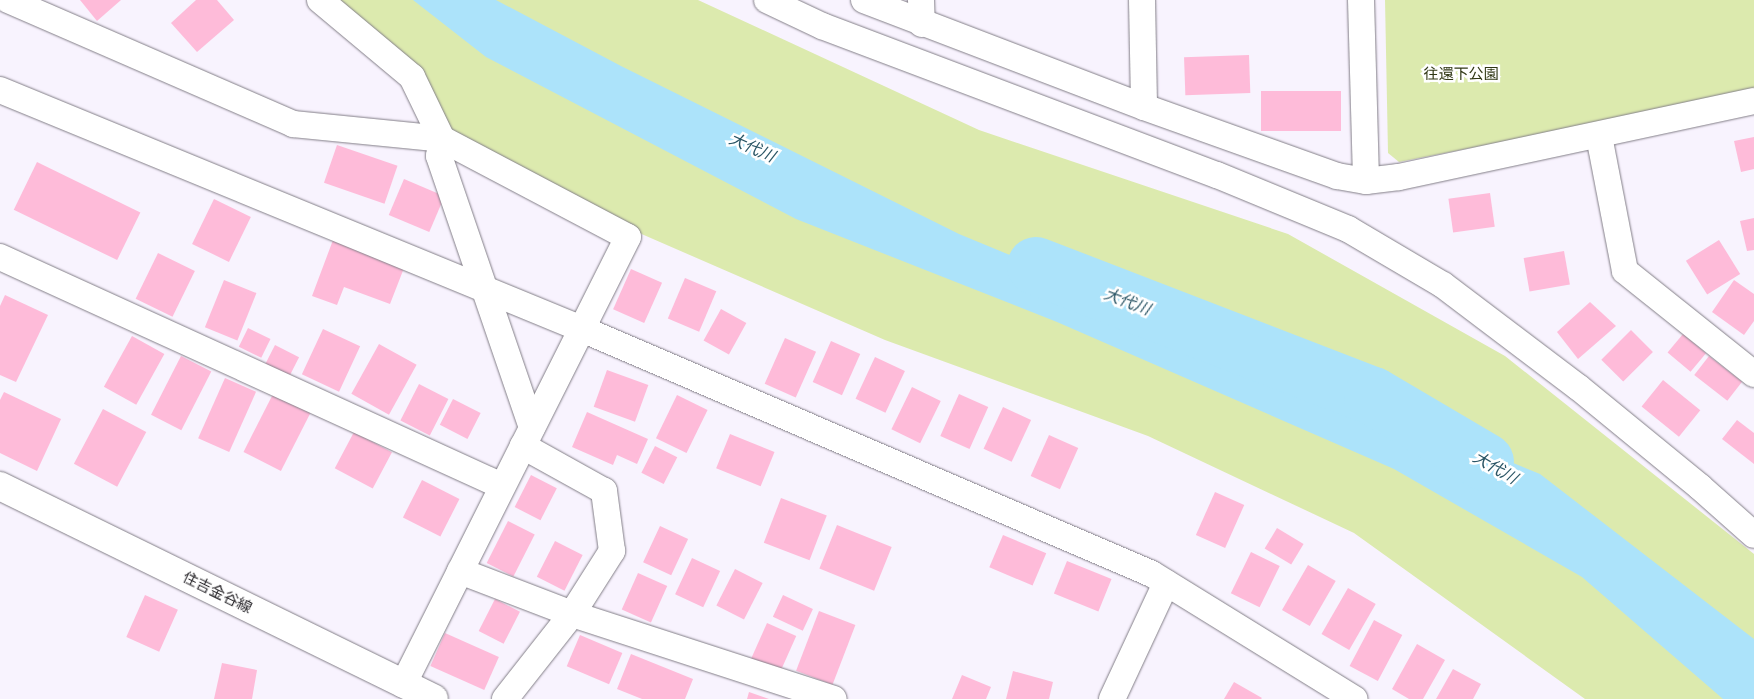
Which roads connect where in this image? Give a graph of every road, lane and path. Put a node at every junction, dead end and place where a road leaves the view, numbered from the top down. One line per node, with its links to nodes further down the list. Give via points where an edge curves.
1 (8, 0): 12 (street, via 293,124)
2 (320, 0): 12 (street, via 412,76)
3 (767, 0): 21 (street, via 822,26 1217,175 1348,229 1443,285 1578,386)
4 (864, 0): 7 (street)
5 (1142, 0): 10 (street)
6 (1362, 0): 13 (street)
7 (921, 12): 10 (street)
8 (0, 90): 15 (street)
9 (1754, 101): 11 (street)
10 (1144, 107): 13 (street, via 1337,176)
11 (1599, 136): 13 (street, via 1399,177); 17 (street, via 1625,271)
12 (442, 139): 15 (street, via 439,156); 16 (street, via 628,236)
13 (1366, 180)
14 (0, 257): 20 (street)
15 (485, 289): 16 (street); 18 (street)
16 (582, 329): 18 (street); 23 (street, via 1152,574)
17 (1754, 374)
18 (527, 437): 20 (street); 24 (street, via 604,491 612,551)
19 (0, 486): 25 (main road, 住吉金谷線)
20 (502, 486): 22 (street)
21 (1754, 535)
22 (460, 571): 24 (street); 25 (street)
23 (1166, 583): 29 (street); 30 (street)
24 (572, 614): 27 (street); 28 (street)
25 (403, 685): 26 (main road, 住吉金谷線)
26 (434, 699)
27 (505, 699)
28 (834, 699)
29 (1112, 699)
30 (1354, 699)

